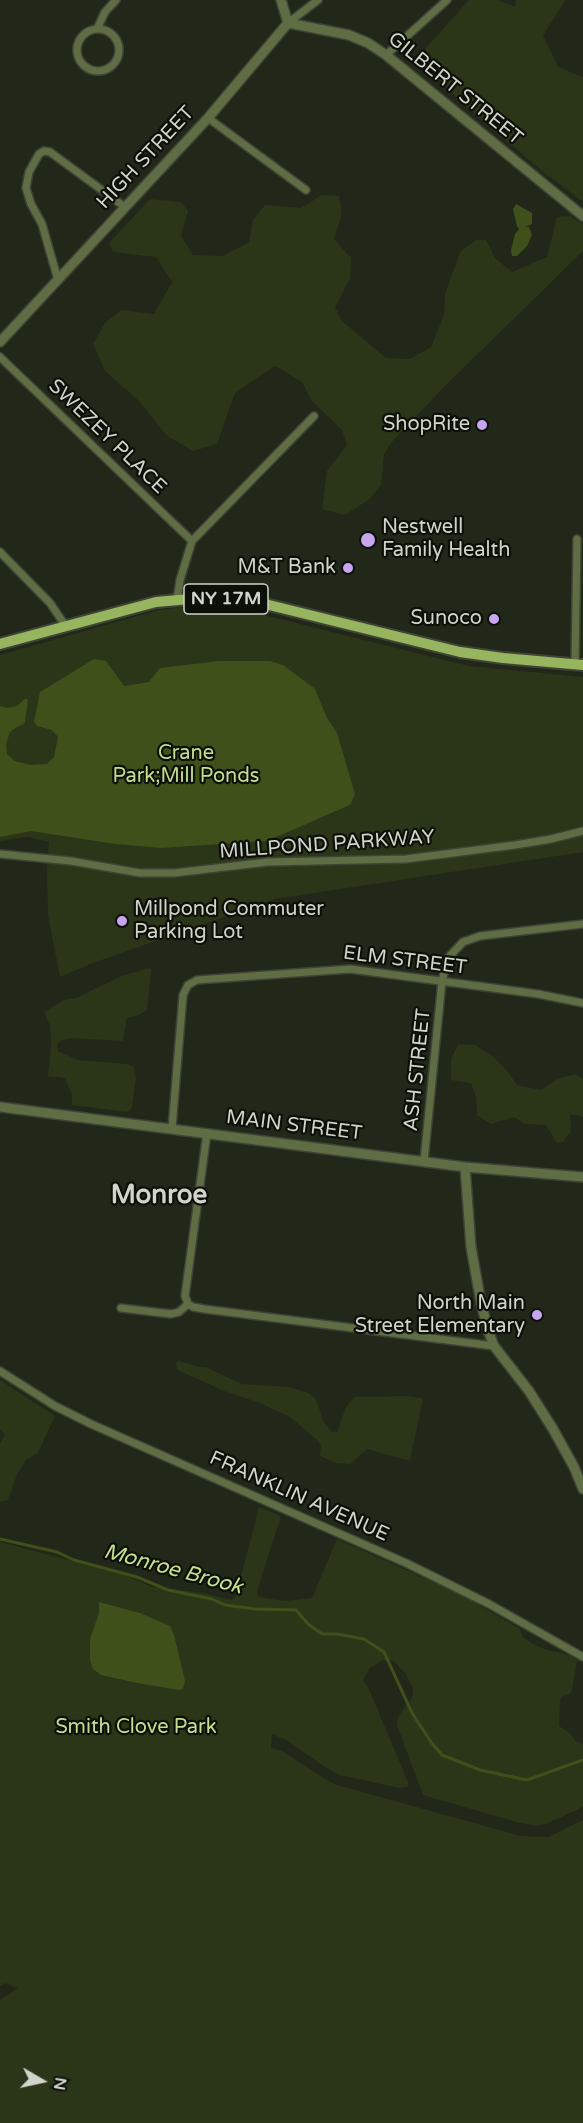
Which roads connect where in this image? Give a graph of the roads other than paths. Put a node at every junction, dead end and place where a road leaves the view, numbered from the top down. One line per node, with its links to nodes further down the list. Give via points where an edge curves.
1 (116, 0): 6 (street)
2 (281, 0): 5 (street)
3 (318, 0): 5 (street, HIGH STREET)
4 (447, 0): 7 (street)
5 (288, 23): 7 (street, GILBERT STREET, via 349,35); 8 (street, HIGH STREET)
6 (97, 29): 6 (street, via 84,34 77,46 79,60 96,71 109,68 119,50 115,38)
7 (386, 55): 11 (street, GILBERT STREET)
8 (208, 117): 9 (street); 10 (street, HIGH STREET)
9 (306, 189)
10 (125, 207): 12 (street, HIGH STREET); 12 (street, via 50,152 39,154 26,188 42,224)
11 (583, 216)
12 (58, 280): 13 (street, HIGH STREET)
13 (0, 342)
14 (0, 357): 17 (street, SWEZEY PLACE)
15 (314, 416): 17 (street)
16 (576, 540): 22 (street)
17 (192, 541): 19 (street)
18 (0, 552): 20 (street, via 50,603)
19 (177, 598): 20 (main road, NY 17M); 22 (main road, NY 17M, via 265,604 460,652)
20 (65, 625): 21 (main road, NY 17M)
21 (0, 644)
22 (579, 665)
23 (583, 831): 24 (street, MILLPOND PARKWAY, via 515,845 406,859 268,862 163,874)
24 (0, 854)
25 (583, 924): 26 (street, ASH STREET, via 480,936 463,942 448,958)
26 (442, 981): 27 (street, ELM STREET); 29 (street, ELM STREET, via 339,969 193,981 183,995); 31 (street, ASH STREET)
27 (583, 1003)
28 (0, 1107): 29 (street, MAIN STREET)
29 (172, 1128): 30 (street, MAIN STREET)
30 (207, 1133): 31 (street, MAIN STREET); 34 (street)
31 (424, 1161): 32 (street, MAIN STREET)
32 (465, 1167): 33 (street, MAIN STREET); 36 (street, via 471,1247)
33 (583, 1178)
34 (188, 1304): 35 (street, via 171,1314); 36 (street)
35 (121, 1308)
36 (494, 1346): 38 (street, via 529,1391)
37 (0, 1371): 39 (street, FRANKLIN AVENUE, via 83,1420 406,1563)
38 (583, 1489)
39 (583, 1657)

